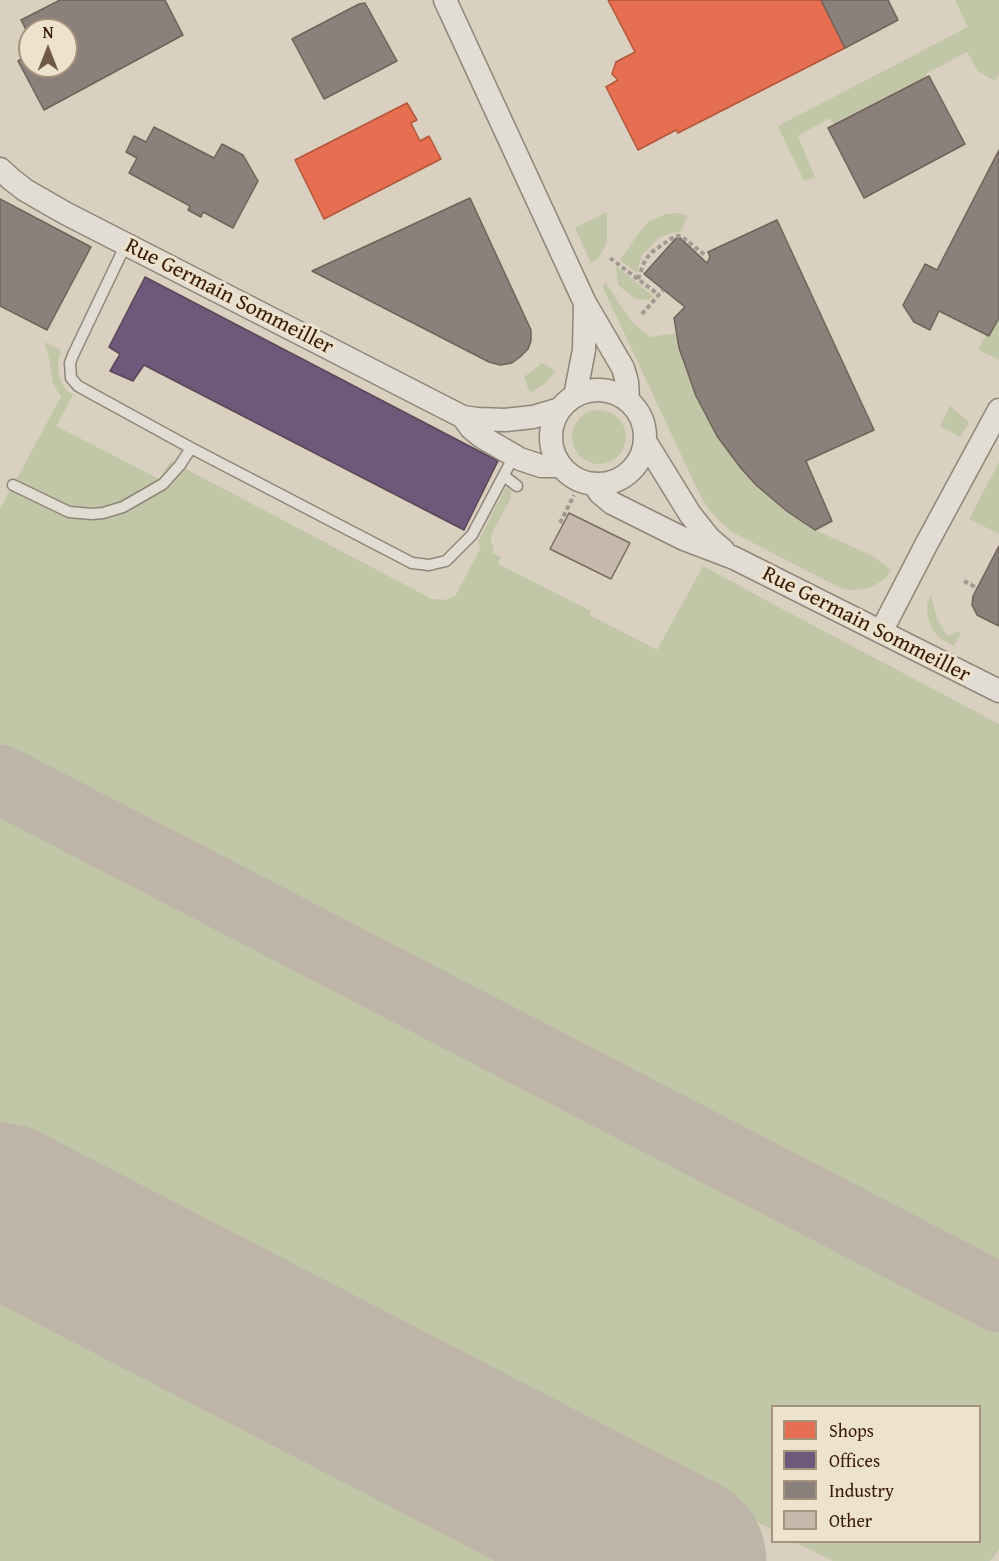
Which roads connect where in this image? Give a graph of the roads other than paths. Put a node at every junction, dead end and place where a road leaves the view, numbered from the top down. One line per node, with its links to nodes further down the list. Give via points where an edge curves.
1 (445, 0): 4 (street, Rue Germain Sommeiller)
2 (0, 169): 3 (street, Rue Germain Sommeiller, via 25,190)
3 (126, 244): 7 (street, Rue Germain Sommeiller); 10 (lane, via 73,355 72,378 78,386)
4 (585, 303): 5 (street, Rue Germain Sommeiller, via 623,368); 6 (street, Rue Germain Sommeiller, via 582,360)
5 (628, 401): 6 (street, Rue Germain Sommeiller, via 602,390 584,393); 9 (street, Rue Germain Sommeiller, via 639,415)
6 (568, 403): 7 (street, Rue Germain Sommeiller, via 533,417); 12 (street, Rue Germain Sommeiller, via 552,425 551,442)
7 (463, 417): 11 (street, Rue Germain Sommeiller, via 482,437)
8 (996, 422): 18 (street)
9 (645, 441): 14 (street, via 639,459 628,473 612,482); 17 (street, Rue Germain Sommeiller, via 690,514 709,538)
10 (191, 448): 13 (lane, via 412,563 429,565 446,561 472,535); 15 (lane, via 164,484 123,507 103,513 69,512)
11 (514, 456): 12 (street, Rue Germain Sommeiller, via 541,466); 13 (lane)
12 (561, 466): 14 (street, Rue Germain Sommeiller, via 572,477)
13 (504, 476): 16 (lane)
14 (588, 483): 17 (street, Rue Germain Sommeiller, via 612,503 684,539)
15 (13, 485)
16 (517, 486)
17 (734, 558): 18 (street, Rue Germain Sommeiller)
18 (881, 632): 19 (street, Rue Germain Sommeiller)
19 (999, 692)

